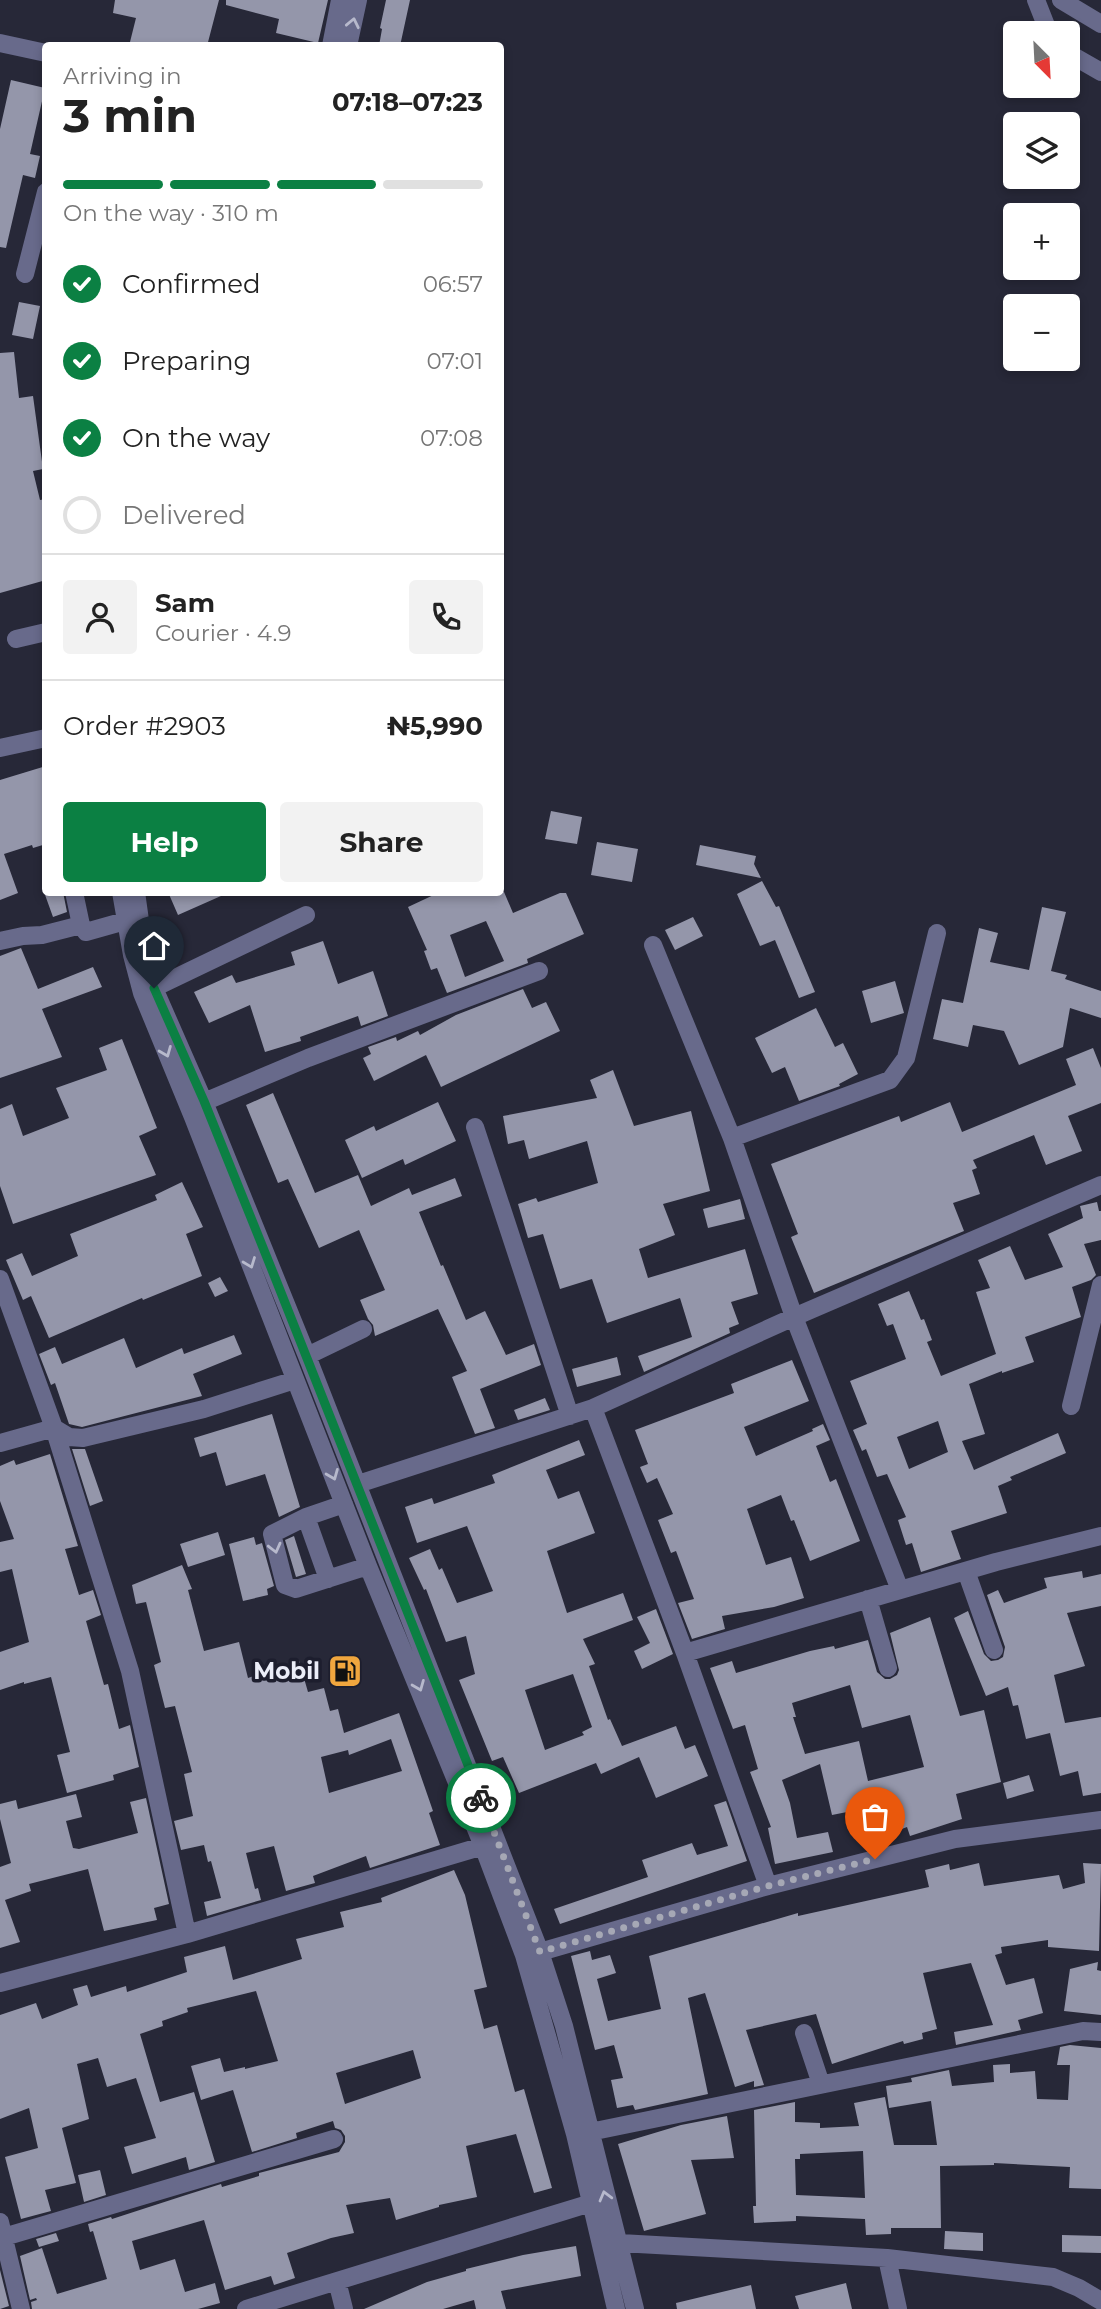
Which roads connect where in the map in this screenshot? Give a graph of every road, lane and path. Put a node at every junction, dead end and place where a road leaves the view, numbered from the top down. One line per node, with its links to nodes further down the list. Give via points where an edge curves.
1 (340, 0): 7 (street)
2 (358, 0): 8 (street, one-way to 2)
3 (1036, 0): 5 (street)
4 (1061, 0): 6 (street)
5 (1044, 21)
6 (1101, 24)
7 (332, 42)
8 (349, 42)
9 (0, 43): 10 (street)
10 (42, 52)
11 (1080, 60): 12 (street)
12 (1101, 72)
13 (42, 208): 14 (street)
14 (25, 274)
15 (42, 633): 16 (street)
16 (16, 639)
17 (42, 739): 18 (street)
18 (0, 748)
19 (75, 896): 24 (street)
20 (122, 896): 23 (street)
21 (137, 896): 29 (street)
22 (306, 915): 29 (street)
23 (125, 921): 24 (street, via 89,933); 39 (street, one-way to 39, via 142,993)
24 (81, 925): 26 (street)
25 (937, 933): 32 (street, via 906,1058 890,1080)
26 (0, 941)
27 (653, 945): 32 (street)
28 (539, 971): 30 (street)
29 (154, 988): 30 (street)
30 (204, 1101): 38 (street)
31 (475, 1127): 42 (street)
32 (732, 1138): 36 (street)
33 (1101, 1185): 36 (street)
34 (0, 1279): 43 (street)
35 (1101, 1285): 40 (street)
36 (794, 1318): 41 (street); 52 (street)
37 (363, 1329): 38 (street)
38 (307, 1356): 45 (street)
39 (295, 1380): 43 (street, via 204,1409 83,1438 69,1437); 46 (street, one-way to 46)
40 (1071, 1406)
41 (593, 1408): 42 (street); 55 (street)
42 (570, 1416): 45 (street)
43 (54, 1428): 44 (street); 60 (street, via 130,1671)
44 (0, 1443)
45 (358, 1484): 61 (street)
46 (344, 1504): 47 (street); 49 (street)
47 (306, 1517): 51 (street); 51 (street, one-way to 51, via 272,1534 285,1585 296,1588)
48 (1101, 1536): 50 (street)
49 (369, 1566): 51 (street); 58 (street, one-way to 58)
50 (966, 1571): 52 (street); 54 (street)
51 (328, 1579)
52 (900, 1590): 53 (street)
53 (868, 1599): 55 (street); 56 (street)
54 (993, 1650)
55 (685, 1653): 59 (street)
56 (888, 1668)
57 (1101, 1820): 59 (street, via 955,1839)
58 (484, 1846): 60 (street); 68 (street, via 547,2031)
59 (768, 1886): 61 (street)
60 (187, 1934): 62 (street)
61 (540, 1952): 66 (street)
62 (0, 1983)
63 (1101, 2032): 65 (street, via 1083,2031)
64 (804, 2033): 65 (street)
65 (821, 2084): 66 (street)
66 (590, 2132): 70 (street, one-way to 66)
67 (334, 2139): 69 (street)
68 (591, 2203): 72 (street); 77 (street)
69 (2, 2230): 74 (street)
70 (620, 2243): 71 (street); 78 (street)
71 (887, 2258): 73 (street, via 1054,2277); 79 (street)
72 (337, 2281): 75 (street); 76 (street)
73 (1101, 2301)
74 (21, 2309)
75 (246, 2309)
76 (344, 2309)
77 (616, 2309)
78 (635, 2309)
79 (898, 2309)

